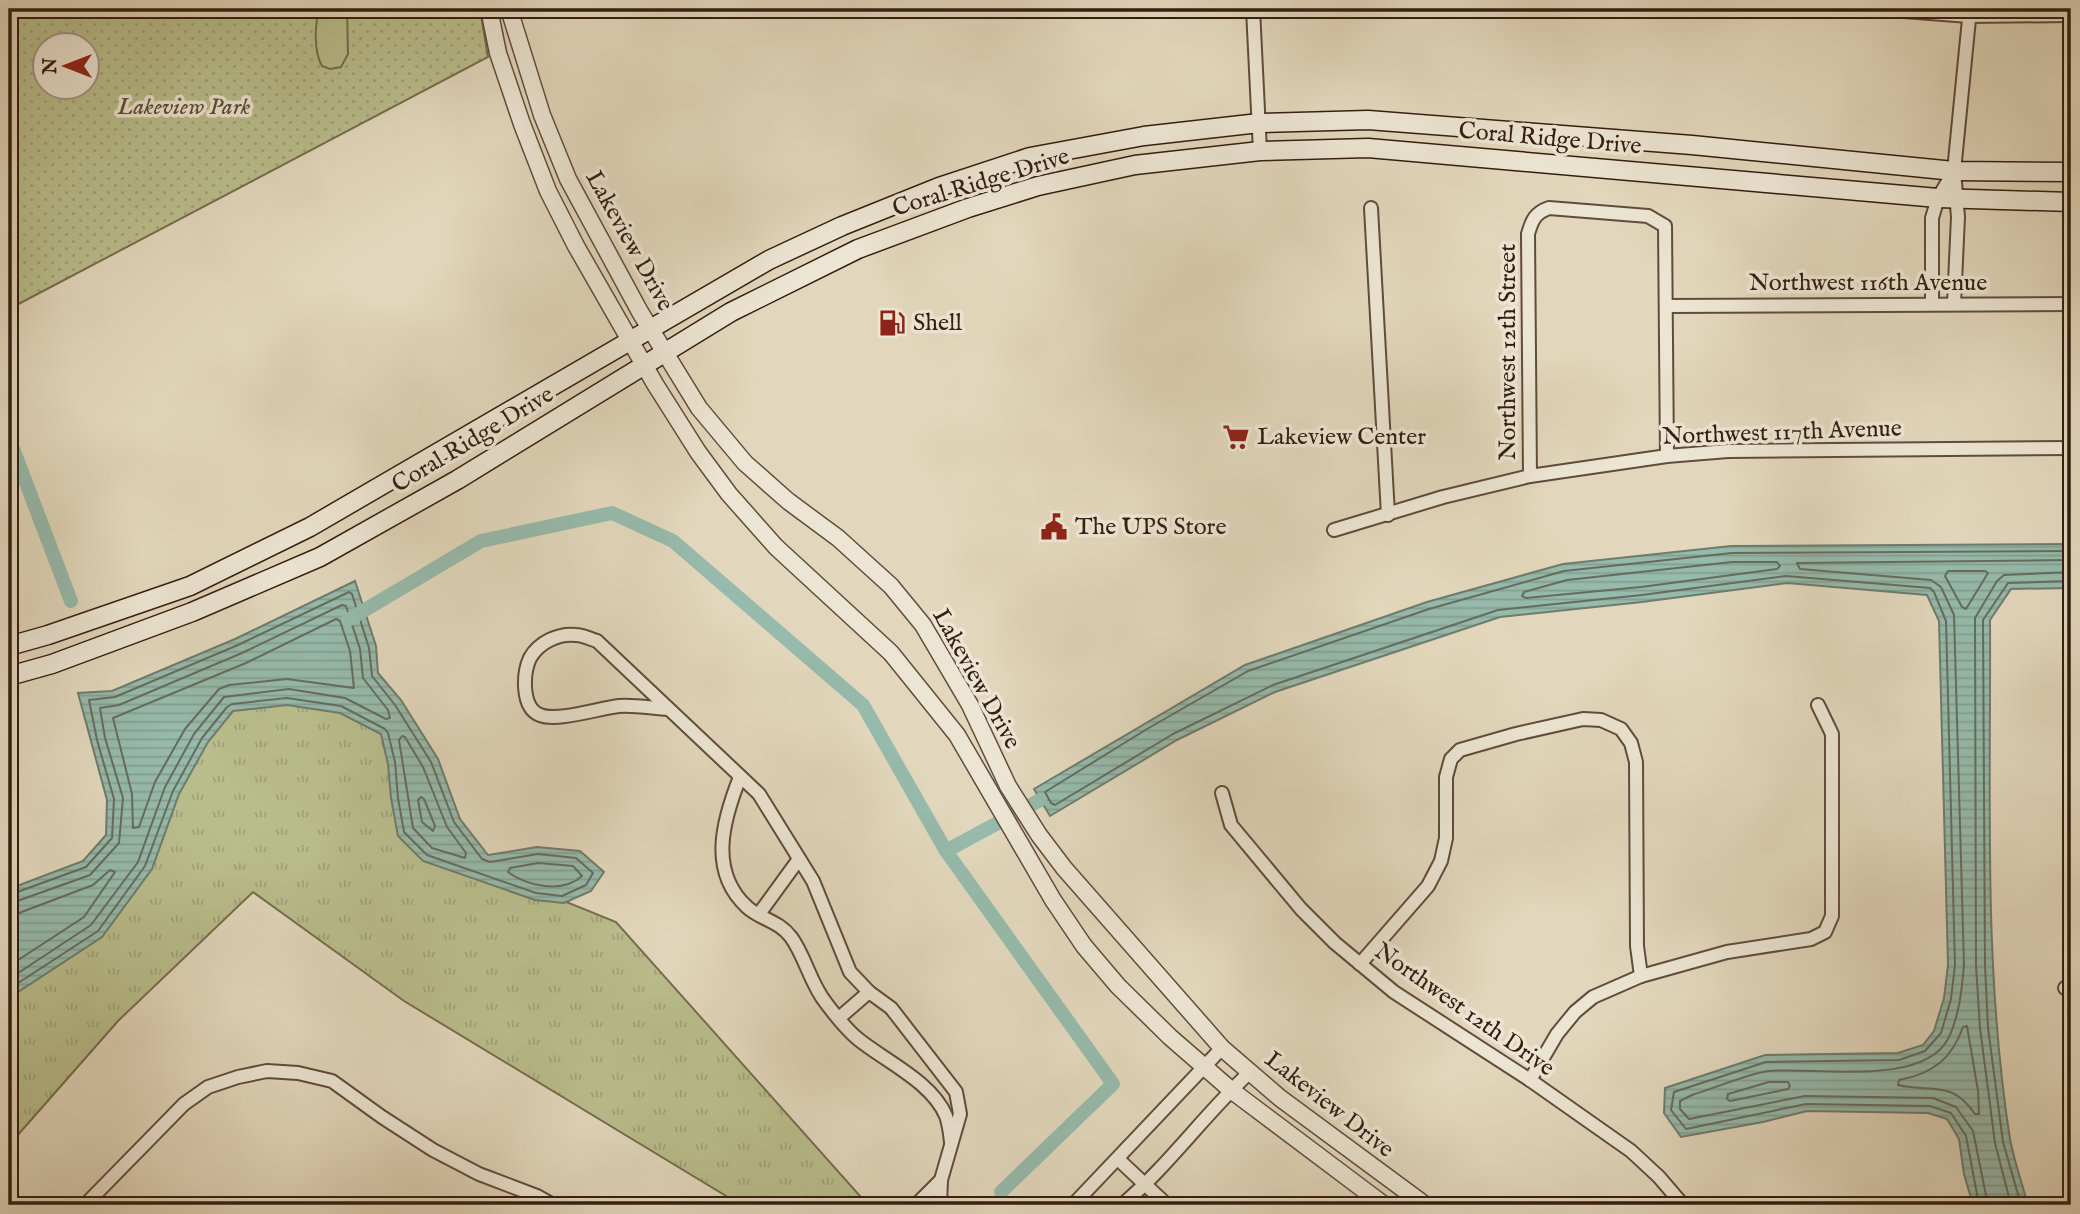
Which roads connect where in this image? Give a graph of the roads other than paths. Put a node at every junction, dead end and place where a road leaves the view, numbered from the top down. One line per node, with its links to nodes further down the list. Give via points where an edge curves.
1 (489, 9): 19 (street, Lakeview Drive, via 498,53 548,191)
2 (509, 9): 18 (street, Lakeview Drive, via 542,115 568,179)
3 (1253, 9): 7 (street)
4 (1878, 9): 5 (street)
5 (1970, 12): 6 (street); 9 (street)
6 (2071, 15)
7 (1259, 123): 8 (street); 9 (main road, Coral Ridge Drive, via 1420,123); 18 (main road, Coral Ridge Drive, via 1079,148 959,179 769,260)
8 (1259, 151): 11 (main road, Coral Ridge Drive, via 1368,148); 20 (main road, Coral Ridge Drive, via 1135,165 1038,186 968,208 858,249 731,312)
9 (1954, 171): 10 (main road, Coral Ridge Drive); 11 (street)
10 (2071, 172)
11 (1947, 199): 12 (main road, Coral Ridge Drive); 14 (street, via 1932,218); 15 (street, via 1958,217)
12 (2071, 202)
13 (1371, 208): 25 (street)
14 (1932, 303): 15 (street, Northwest 116th Avenue); 17 (street, Northwest 116th Avenue)
15 (1954, 304): 16 (street, Northwest 116th Avenue)
16 (2071, 304)
17 (1665, 306): 23 (street); 24 (street, Northwest 12th Street, via 1665,226 1648,216 1549,208 1538,212 1528,234)
18 (651, 328): 19 (main road, Coral Ridge Drive); 20 (street, Lakeview Drive)
19 (630, 340): 21 (street, Lakeview Drive); 27 (main road, Coral Ridge Drive, via 299,532 190,586)
20 (666, 352): 21 (main road, Coral Ridge Drive); 39 (street, Lakeview Drive, via 699,408 745,463 891,586 923,625 1039,835)
21 (644, 365): 28 (main road, Coral Ridge Drive, via 457,480 320,557 192,612); 40 (street, Lakeview Drive, via 729,494 776,547 891,653 957,736 1084,946 1118,986)
22 (2071, 448): 23 (street, Northwest 117th Avenue, via 1728,451)
23 (1667, 456): 24 (street, Northwest 117th Avenue)
24 (1530, 477): 25 (street, Northwest 117th Avenue)
25 (1388, 515): 26 (street, Northwest 117th Avenue)
26 (1334, 530)
27 (9, 646)
28 (9, 676)
29 (1818, 705): 36 (street, via 1832,734 1832,916 1825,932 1811,939 1727,952)
30 (668, 709): 30 (street, via 597,641 577,635 555,637 530,658 525,693 528,706 538,715 621,706); 31 (street)
31 (740, 777): 33 (street, via 759,794); 34 (street, via 721,839 723,867 734,890)
32 (1222, 793): 35 (street, Northwest 12th Drive, via 1231,825 1301,909)
33 (799, 859): 34 (street); 37 (street, via 824,902 850,972)
34 (759, 914): 38 (street, via 790,936 814,985)
35 (1360, 964): 36 (street, via 1428,886 1441,861 1451,760 1471,747 1583,719 1601,720 1621,729 1636,762); 42 (street, Northwest 12th Drive)
36 (1641, 976): 42 (street, via 1574,1012)
37 (869, 992): 38 (street); 44 (street, via 891,1008 956,1092 960,1114)
38 (839, 1018): 44 (street, via 856,1038 897,1063 936,1098 946,1116)
39 (1222, 1048): 40 (street); 41 (street, Lakeview Drive)
40 (1205, 1068): 43 (street, Lakeview Drive); 45 (street)
41 (1249, 1073): 43 (street); 56 (street, Lakeview Drive)
42 (1530, 1080): 57 (street, Northwest 12th Drive, via 1631,1151)
43 (1231, 1090): 47 (street); 55 (street, Lakeview Drive)
44 (952, 1144): 46 (street)
45 (1119, 1160): 47 (street); 52 (street)
46 (941, 1180): 50 (street); 51 (street)
47 (1146, 1185): 53 (street); 54 (street)
48 (85, 1205): 49 (street, via 184,1104 208,1087 267,1071 332,1081 433,1150)
49 (553, 1205)
50 (916, 1205)
51 (940, 1205)
52 (1073, 1205)
53 (1122, 1205)
54 (1167, 1205)
55 (1384, 1205)
56 (1425, 1205)
57 (1683, 1205)

